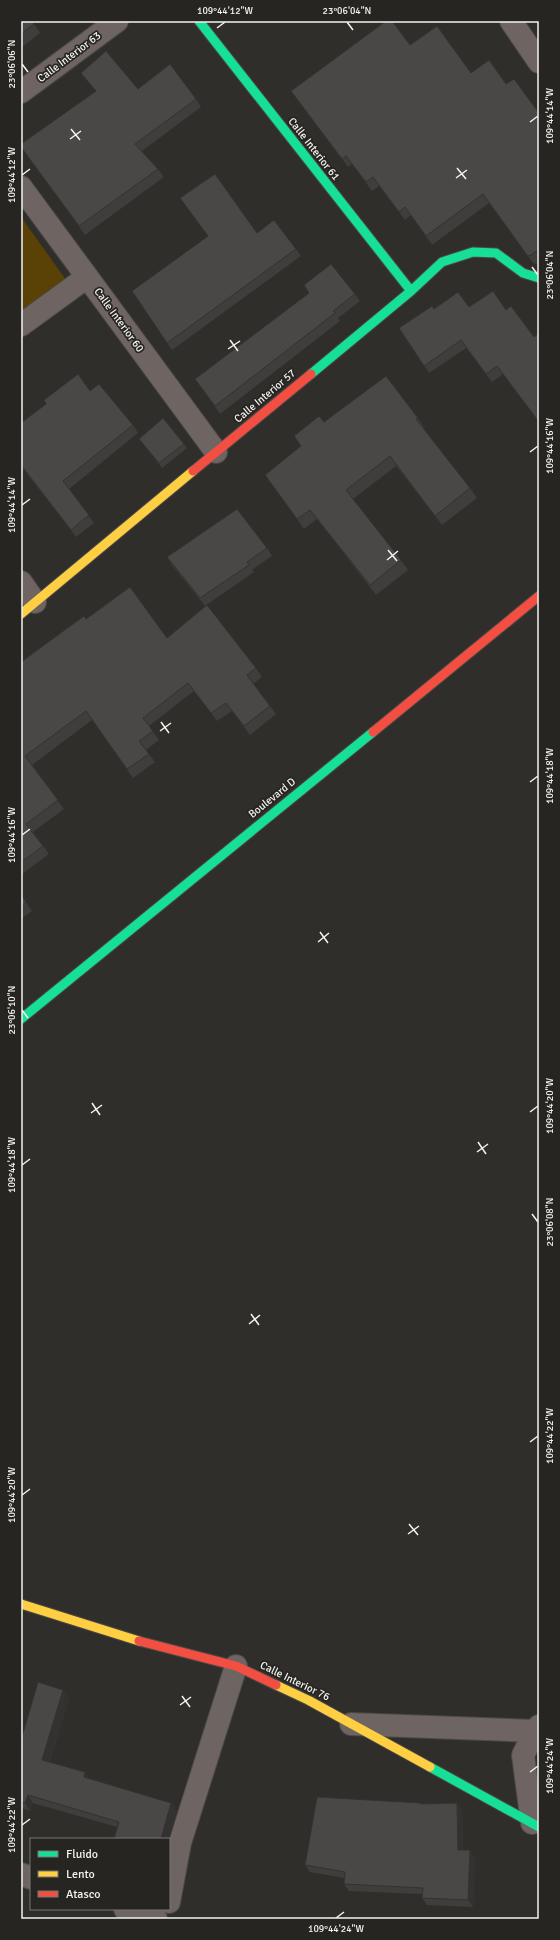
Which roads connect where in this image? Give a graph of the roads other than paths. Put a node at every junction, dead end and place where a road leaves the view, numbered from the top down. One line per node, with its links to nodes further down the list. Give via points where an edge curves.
1 (117, 21): 5 (street, Calle Interior 63)
2 (199, 21): 9 (street, Calle Interior 61)
3 (511, 21): 4 (street)
4 (539, 62)
5 (21, 92)
6 (21, 187): 7 (street, Calle Interior 60)
7 (87, 277): 10 (street); 11 (street, Calle Interior 60)
8 (539, 278): 9 (street, Calle Interior 57, via 523,273 496,254 473,252 442,262)
9 (411, 291): 11 (street, Calle Interior 57)
10 (21, 325)
11 (216, 452): 14 (street, Calle Interior 57)
12 (21, 582): 14 (street)
13 (539, 596): 15 (street, Boulevard D)
14 (28, 608)
15 (21, 1019)
16 (21, 1604): 17 (street, Calle Interior 76, via 132,1639)
17 (236, 1666): 18 (street, Calle Interior 76, via 308,1700); 21 (street, via 180,1843)
18 (351, 1724): 19 (street); 20 (street, Calle Interior 76)
19 (537, 1728): 20 (street, via 523,1755)
20 (536, 1825)
21 (170, 1897)
22 (128, 1910): 23 (street)
23 (156, 1919)

